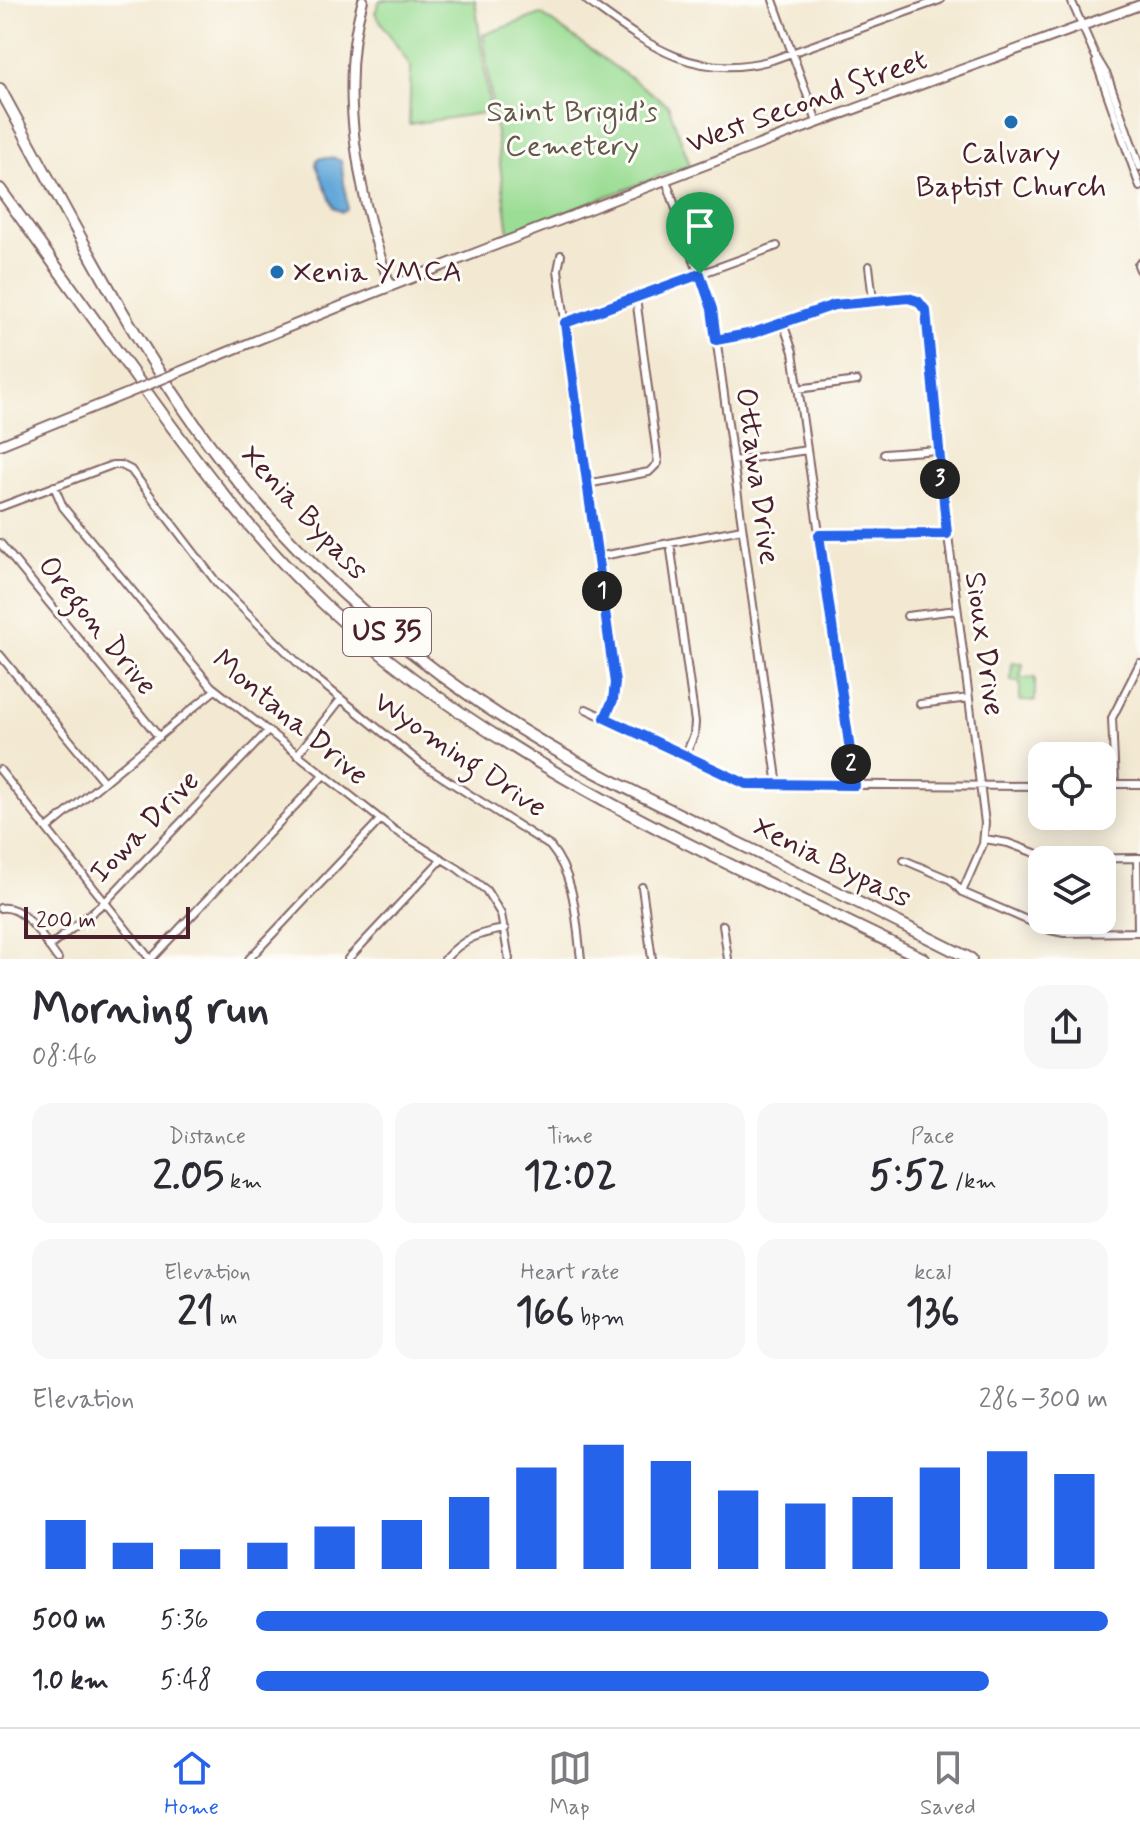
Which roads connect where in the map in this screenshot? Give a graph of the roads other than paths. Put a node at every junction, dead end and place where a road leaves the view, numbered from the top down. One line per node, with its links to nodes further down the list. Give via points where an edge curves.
1 (363, 0): 22 (main road, via 352,49 351,100 370,223)
2 (586, 0): 8 (street, via 648,44 684,61 739,67)
3 (773, 0): 8 (street)
4 (940, 0): 8 (street)
5 (1071, 0): 7 (street)
6 (1140, 5): 7 (main road, West Second Street)
7 (1082, 26): 9 (street); 11 (main road, West Second Street)
8 (792, 54): 11 (street)
9 (1095, 55): 12 (street); 14 (street)
10 (0, 89): 74 (highway, Xenia Bypass / US 35, via 167,384 233,474 315,566 405,646 518,727)
11 (817, 122): 13 (main road, West Second Street)
12 (1140, 167)
13 (666, 180): 21 (street, Ottawa Drive); 22 (main road, West Second Street)
14 (1140, 187)
15 (0, 189): 81 (highway, Xenia Bypass / US 35, via 217,490 307,588 372,647 486,732 580,788)
16 (777, 246): 21 (street)
17 (561, 255): 25 (street)
18 (1140, 263): 20 (street)
19 (869, 266): 24 (street)
20 (1140, 270)
21 (700, 274): 23 (street); 27 (street, Ottawa Drive)
22 (390, 285): 30 (main road, West Second Street, bridge)
23 (636, 298): 25 (street); 35 (street, via 658,463 649,472)
24 (873, 300): 26 (street, via 834,305); 32 (street, Sioux Drive, via 908,298 926,311)
25 (565, 323): 35 (street)
26 (783, 323): 27 (street); 29 (street)
27 (716, 340): 34 (street, Ottawa Drive)
28 (857, 381): 29 (street)
29 (798, 389): 31 (street)
30 (0, 445)
31 (807, 450): 34 (street); 40 (street)
32 (938, 450): 33 (street); 39 (street, Sioux Drive)
33 (884, 454)
34 (733, 461): 38 (street, Ottawa Drive)
35 (587, 484): 43 (street)
36 (54, 486): 37 (street, Wyoming Drive); 48 (street, Montana Drive, via 63,507); 50 (street, Wyoming Drive, via 112,465 131,470 225,591)
37 (0, 507)
38 (742, 529): 42 (street); 65 (street, Ottawa Drive)
39 (947, 534): 40 (street); 44 (street, Sioux Drive)
40 (819, 535): 64 (street)
41 (0, 543): 55 (street, Oregon Drive)
42 (670, 543): 43 (street); 58 (street, via 695,722)
43 (597, 557): 53 (street, via 615,683)
44 (957, 610): 45 (street); 49 (street, Sioux Drive)
45 (907, 616)
46 (0, 655): 61 (street)
47 (1140, 663): 56 (street, via 1112,718)
48 (215, 690): 54 (street, Montana Drive); 55 (street)
49 (969, 698): 51 (street); 67 (street, Sioux Drive)
50 (341, 699): 57 (street); 90 (street, Wyoming Drive, via 422,764 550,846 570,883)
51 (920, 704)
52 (586, 709): 53 (street)
53 (605, 718): 58 (street)
54 (268, 731): 57 (street, Montana Drive); 77 (street, Iowa Drive)
55 (159, 737): 61 (street)
56 (1113, 742)
57 (297, 755): 60 (street, Montana Drive)
58 (685, 756): 65 (street, via 735,781)
59 (0, 770): 69 (street)
60 (323, 776): 68 (street, Montana Drive); 85 (street)
61 (104, 782): 69 (street)
62 (1116, 784): 63 (street)
63 (1140, 784)
64 (855, 785): 65 (street); 67 (street)
65 (778, 786)
66 (1028, 786): 67 (street)
67 (980, 787): 70 (street, Sioux Drive)
68 (380, 820): 72 (street, Montana Drive); 86 (street)
69 (47, 829): 77 (street)
70 (985, 839): 71 (street, via 1051,859); 76 (street, Sioux Drive)
71 (1139, 858): 82 (street)
72 (442, 859): 80 (street, Montana Drive, via 486,890); 87 (street)
73 (904, 860): 76 (street, via 951,880)
74 (800, 874): 95 (highway, Xenia Bypass / US 35); 96 (highway)
75 (642, 887): 91 (street)
76 (962, 892): 82 (street, via 1057,932)
77 (105, 902): 83 (street, Iowa Drive); 85 (street)
78 (0, 908): 83 (street, via 22,913)
79 (723, 925): 92 (street)
80 (505, 929): 88 (street, via 474,935); 89 (street, Montana Drive)
81 (864, 929): 93 (highway); 94 (highway, Xenia Bypass / US 35)
82 (1139, 932)
83 (49, 947): 84 (street)
84 (58, 959)
85 (151, 959)
86 (249, 959)
87 (348, 959)
88 (445, 959)
89 (509, 959)
90 (581, 959)
91 (652, 959)
92 (728, 959)
93 (915, 959)
94 (924, 959)
95 (971, 959)
96 (984, 959)

